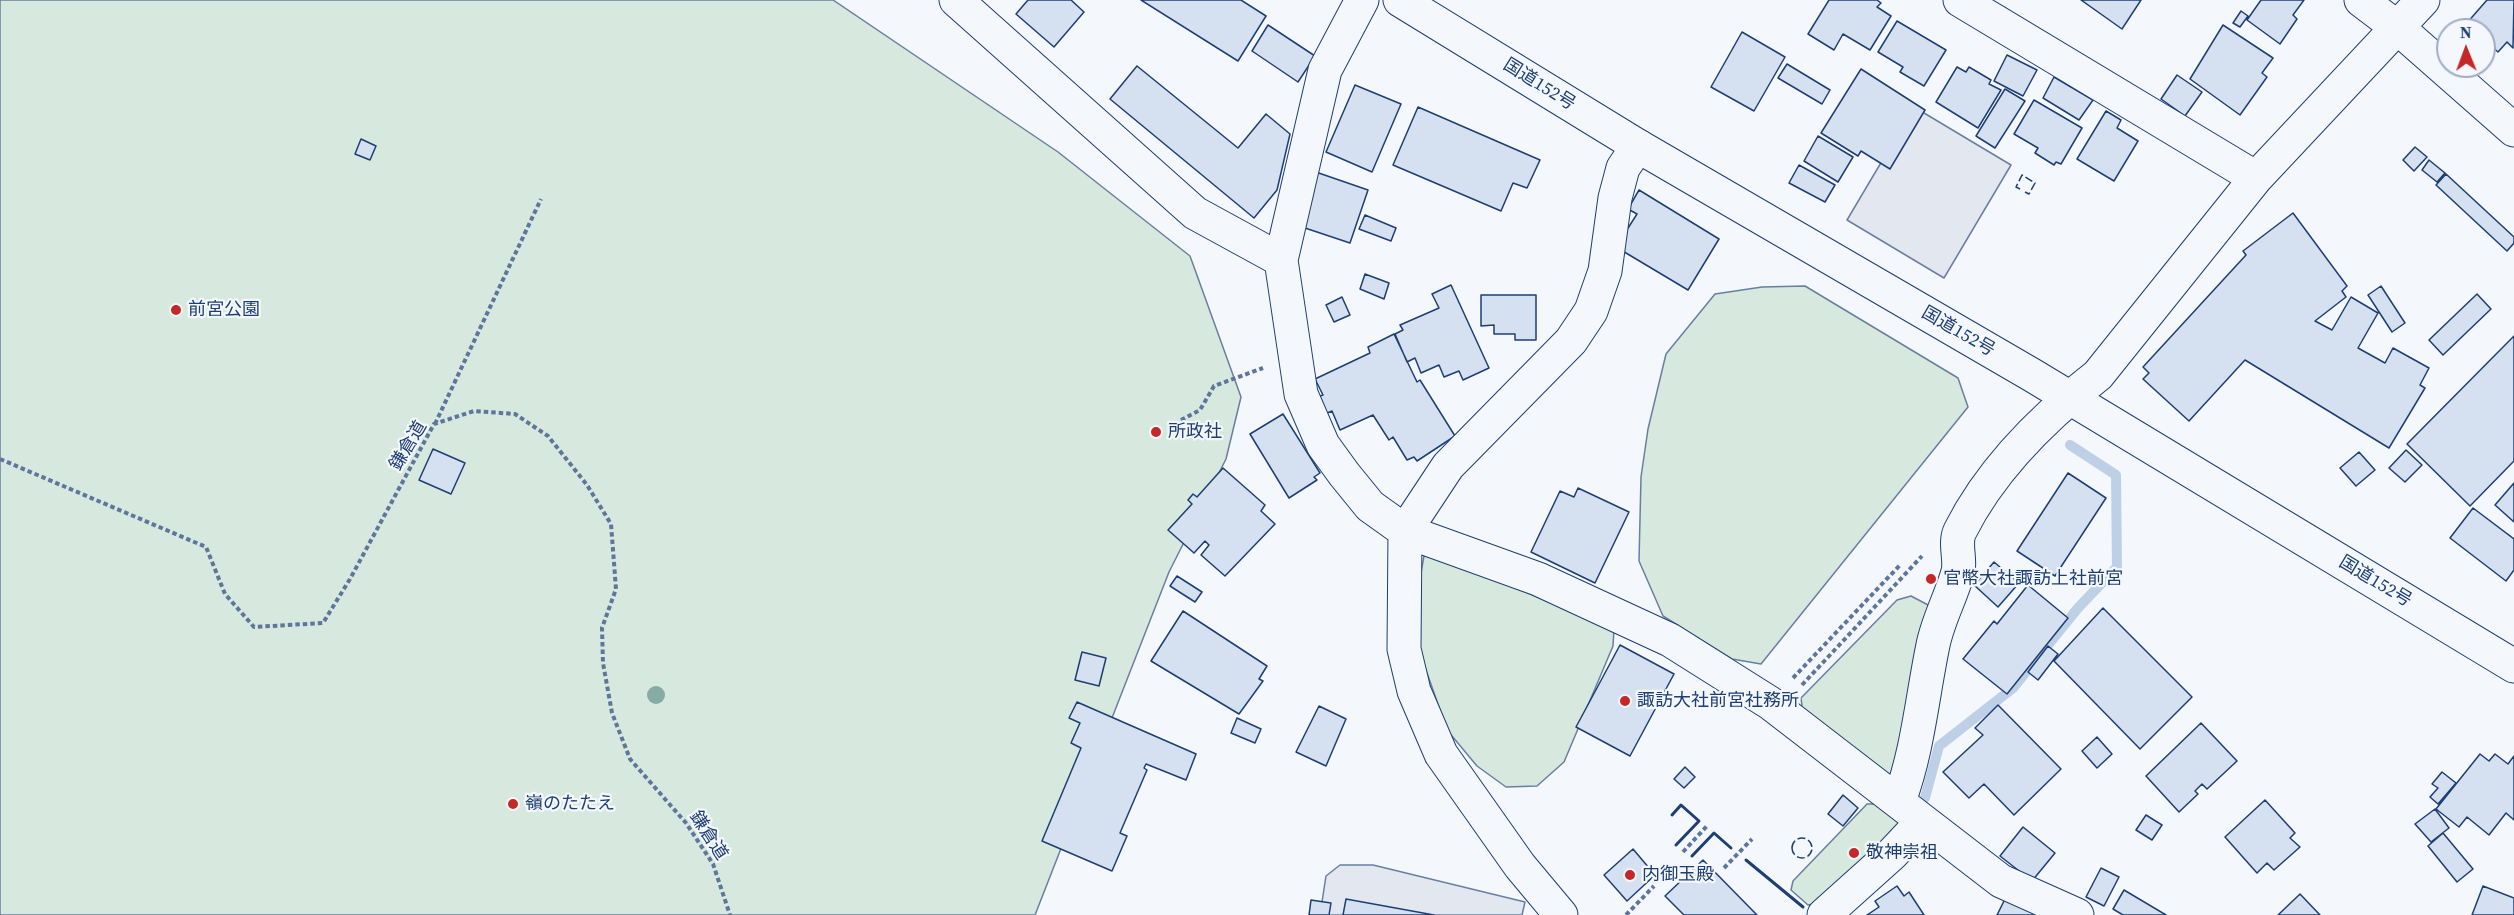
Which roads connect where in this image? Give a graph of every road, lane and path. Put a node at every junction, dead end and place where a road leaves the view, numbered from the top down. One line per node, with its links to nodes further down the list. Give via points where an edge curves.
1 (956, 0): 12 (main road, via 1195,213)
2 (1362, 0): 12 (main road, via 1325,69)
3 (1400, 0): 9 (main road, 国道152号)
4 (1960, 0): 10 (main road)
5 (2361, 0): 7 (main road)
6 (2424, 0): 7 (main road)
7 (2398, 28): 8 (main road); 10 (main road)
8 (2514, 130)
9 (1638, 146): 14 (main road, 国道152号); 18 (main road, via 1623,168 1605,271 1591,311 1571,340 1448,466)
10 (2256, 178): 14 (main road, via 2098,375)
11 (541, 199): 16 (path)
12 (1281, 260): 13 (main road)
13 (1297, 369): 15 (path, via 1267,367 1214,386 1200,410); 18 (main road, via 1300,394 1323,445 1370,506)
14 (2069, 397): 19 (main road, via 1998,472); 21 (main road, 国道152号)
15 (1181, 420)
16 (434, 424): 17 (path, 鎌倉道, via 323,623 287,626 254,627 225,594 206,547); 29 (path, 鎌倉道, via 474,411 515,414 548,436 587,485 611,524 616,589 602,628 603,663 612,713 630,759 686,823 713,864)
17 (0, 459)
18 (1406, 531): 22 (main road, via 1538,579 1670,640); 30 (main road, via 1404,649 1414,691 1441,754 1520,866)
19 (1958, 534): 22 (path, via 1935,542); 23 (main road, via 1959,570 1933,644 1910,773)
20 (1900, 565): 22 (path)
21 (2514, 666)
22 (1775, 706): 23 (main road)
23 (1911, 811): 32 (main road, via 1892,854); 33 (main road, via 2001,881)
24 (1707, 826): 26 (path)
25 (1752, 839): 27 (path)
26 (1683, 852)
27 (1724, 868)
28 (1654, 886): 31 (path)
29 (730, 915)
30 (1561, 915)
31 (1626, 915)
32 (1824, 915)
33 (2077, 915)

